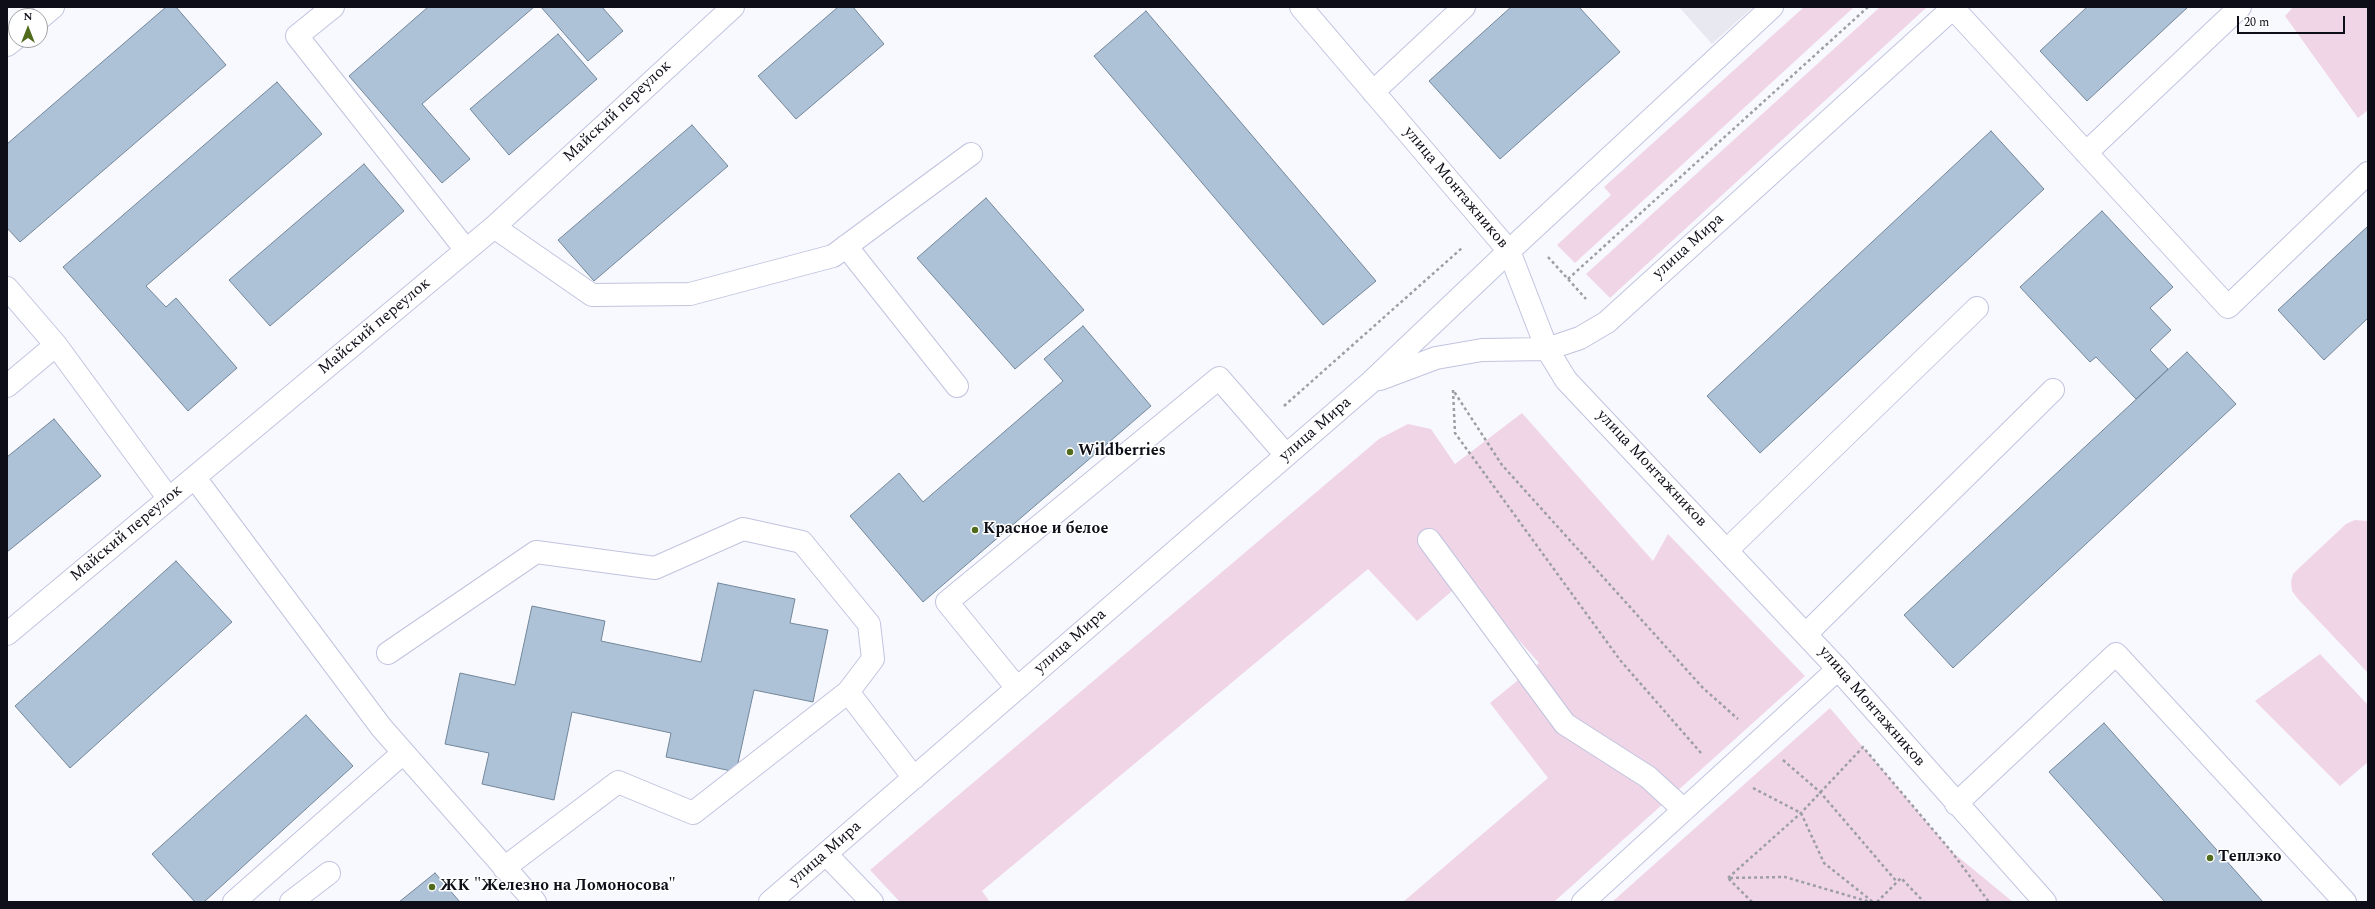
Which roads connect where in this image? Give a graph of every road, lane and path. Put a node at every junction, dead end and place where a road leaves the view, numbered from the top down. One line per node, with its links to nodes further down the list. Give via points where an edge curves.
1 (333, 7): 16 (street, via 297,36)
2 (733, 7): 13 (street, Майский переулок)
3 (1301, 7): 9 (street, улица Монтажников)
4 (1464, 7): 9 (street)
5 (1772, 7): 17 (street, улица Мира)
6 (1868, 7): 19 (path)
7 (2240, 7): 10 (street)
8 (1954, 8): 10 (street); 24 (street, улица Мира, via 1607,322 1580,338)
9 (1373, 92): 17 (street, улица Монтажников)
10 (2086, 153): 12 (street, via 2228,307)
11 (971, 154): 14 (street)
12 (2368, 174)
13 (494, 227): 14 (street, via 592,295 690,294 832,256); 16 (street, Майский переулок)
14 (846, 246): 27 (street)
15 (1462, 248): 29 (path)
16 (466, 250): 31 (street, Майский переулок)
17 (1509, 251): 24 (street, улица Монтажников); 25 (street, улица Мира)
18 (1546, 255): 19 (path)
19 (1568, 279): 21 (path)
20 (7, 288): 23 (street)
21 (1587, 300)
22 (1977, 308): 34 (street)
23 (56, 345): 26 (street); 32 (street)
24 (1547, 349): 25 (street, улица Мира, via 1482,350 1436,358); 34 (street, улица Монтажников, via 1566,380)
25 (1371, 382): 30 (street, улица Мира)
26 (7, 386)
27 (957, 386)
28 (2052, 390): 36 (street)
29 (1261, 426): 30 (street); 39 (street, via 1219,378 947,602)
30 (1286, 455): 39 (street, улица Мира)
31 (195, 478): 32 (street, Майский переулок); 42 (street)
32 (169, 499): 35 (street, Майский переулок)
33 (1429, 540): 47 (street, via 1565,724 1648,777)
34 (1727, 550): 36 (street, улица Монтажников)
35 (7, 634)
36 (1806, 634): 38 (street, улица Монтажников)
37 (388, 653): 40 (street, via 536,552 655,568 743,529 802,542 869,624 873,659)
38 (1838, 669): 41 (street); 46 (street, улица Монтажников)
39 (1017, 688): 44 (street, улица Мира)
40 (848, 692): 44 (street); 50 (street, via 693,813 618,782)
41 (1761, 739): 43 (street); 43 (path, via 1703,688 1502,465 1453,390 1455,433 1620,660 1698,751); 45 (path)
42 (403, 753): 50 (street); 54 (street)
43 (1726, 772): 47 (street); 48 (path, via 1769,798)
44 (914, 778): 49 (street, улица Мира)
45 (1820, 792): 48 (path); 53 (path); 65 (path, via 1863,747 1951,851)
46 (1956, 804): 66 (street, улица Монтажников); 67 (street, via 2116,654)
47 (1684, 810): 59 (street)
48 (1801, 813): 52 (path); 62 (path, via 1824,863)
49 (826, 854): 57 (street, улица Мира); 58 (street)
50 (504, 868): 56 (street)
51 (330, 873): 55 (street)
52 (1728, 878): 60 (path); 61 (path, via 1785,877)
53 (1897, 882): 63 (path); 64 (path, via 1901,878)
54 (234, 902)
55 (291, 902)
56 (535, 902)
57 (770, 902)
58 (872, 902)
59 (1583, 902)
60 (1752, 902)
61 (1870, 902)
62 (1873, 902)
63 (1877, 902)
64 (1924, 902)
65 (1989, 902)
66 (2045, 902)
67 (2345, 902)

